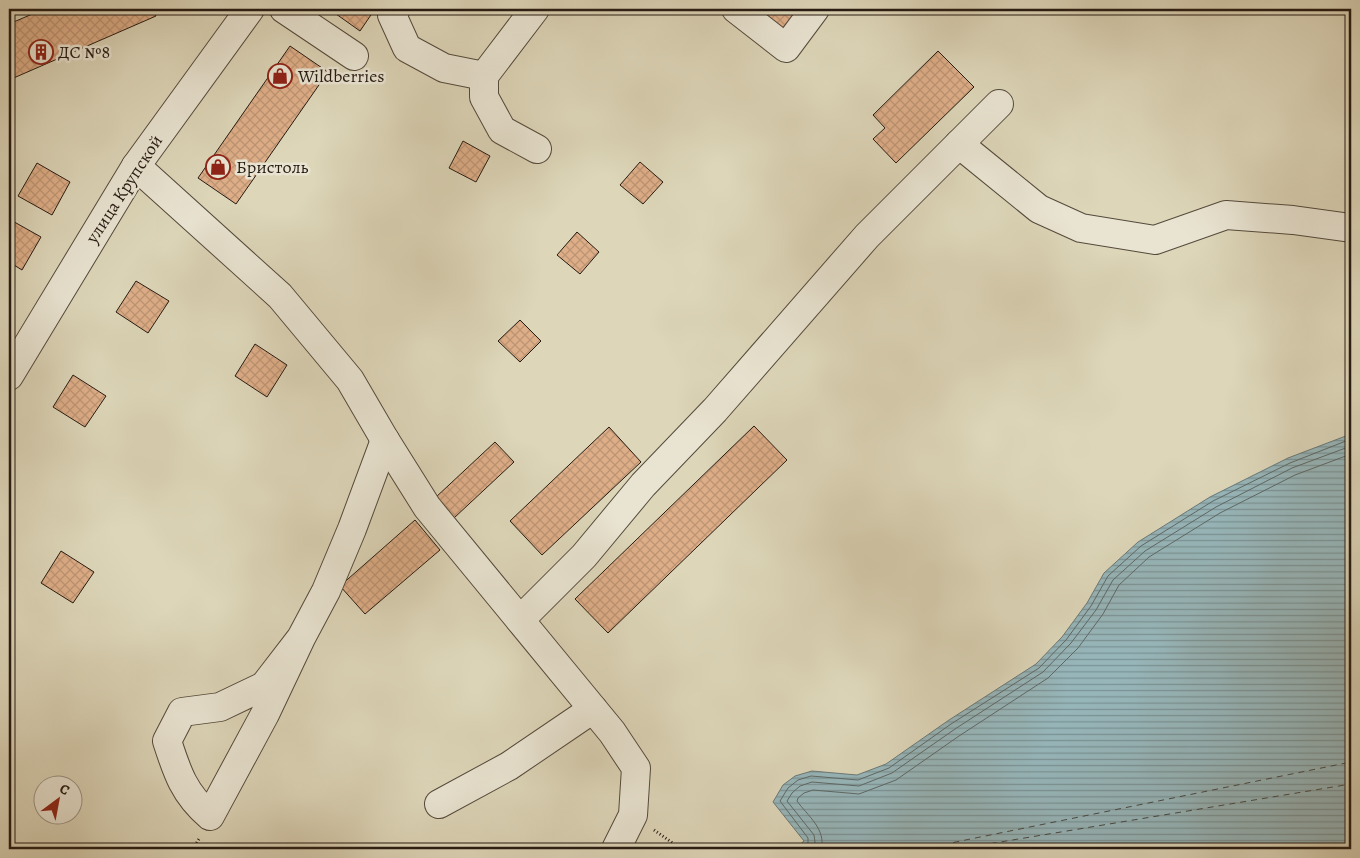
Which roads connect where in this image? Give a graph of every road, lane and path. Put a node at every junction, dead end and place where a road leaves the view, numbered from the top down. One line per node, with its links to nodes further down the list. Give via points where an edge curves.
1 (250, 9): 12 (street, улица Крупской)
2 (284, 9): 7 (street)
3 (396, 9): 8 (street, via 392,15 407,48 444,68)
4 (534, 9): 8 (street)
5 (736, 9): 6 (street, via 786,48)
6 (816, 9)
7 (354, 56)
8 (484, 76): 11 (street, via 484,97 502,130)
9 (999, 104): 10 (street)
10 (959, 144): 13 (street, via 1040,209 1081,228 1156,240 1226,216); 16 (street, via 867,236 714,410 643,485 584,556)
11 (537, 149)
12 (136, 166): 14 (street, улица Крупской); 15 (street, via 280,296 350,380)
13 (1351, 228)
14 (9, 376)
15 (385, 440): 16 (street, via 427,507); 17 (street, via 326,591)
16 (520, 620): 18 (street)
17 (301, 638): 17 (street, via 264,686 220,706 182,712 168,741 179,777 198,806 210,816 265,714)
18 (593, 709): 19 (street, via 509,766); 20 (street, via 636,768)
19 (439, 804)
20 (633, 814): 21 (street); 22 (path)
21 (616, 849)
22 (681, 849)

